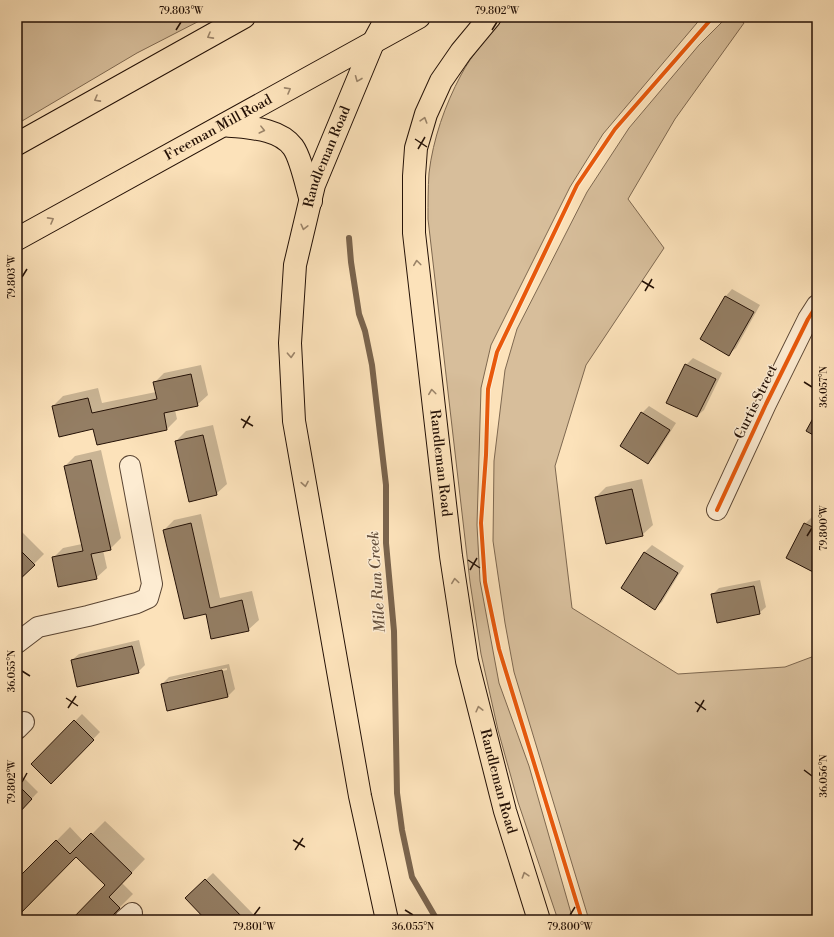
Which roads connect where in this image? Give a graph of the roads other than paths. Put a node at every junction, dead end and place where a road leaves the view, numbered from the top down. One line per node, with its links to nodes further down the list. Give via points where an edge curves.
1 (244, 17): 7 (main road, one-way to 7)
2 (387, 17): 5 (main road, Randleman Road)
3 (419, 17): 5 (main road, Freeman Mill Road)
4 (490, 17): 15 (main road, Randleman Road, one-way to 4, via 505,811 467,660 451,556 414,233 416,148 426,114 441,81)
5 (373, 43): 6 (main road, Freeman Mill Road, one-way to 5); 8 (main road, Randleman Road, one-way to 8, via 314,185)
6 (224, 125): 8 (main road, one-way to 8, via 259,129 279,135 294,147); 9 (main road, Freeman Mill Road, one-way to 6)
7 (17, 144)
8 (311, 201): 14 (main road, Randleman Road, one-way to 14, via 295,265 290,343 294,421 360,796)
9 (17, 238)
10 (814, 317): 12 (street, Curtis Street, via 766,404)
11 (130, 466): 13 (street, via 152,584 148,598 88,616 38,627)
12 (717, 510)
13 (17, 643)
14 (387, 920)
15 (540, 920)

